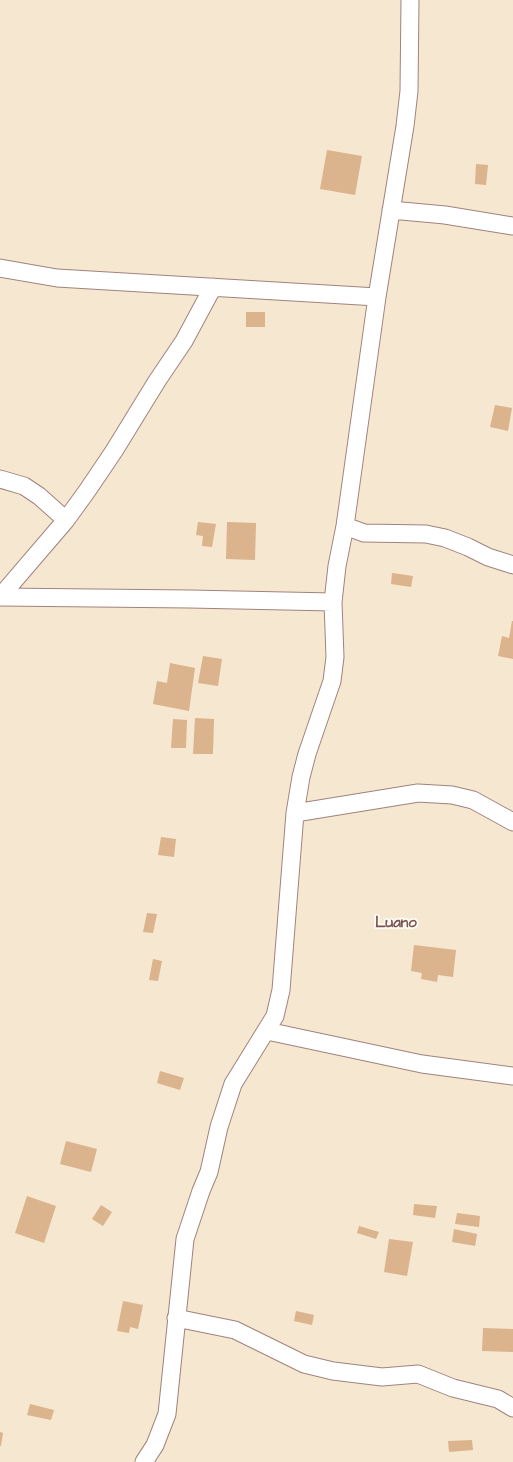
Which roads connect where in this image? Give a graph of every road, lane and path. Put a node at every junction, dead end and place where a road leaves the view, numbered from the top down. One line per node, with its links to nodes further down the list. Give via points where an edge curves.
1 (410, 0): 2 (street, via 409,91)
2 (391, 210): 3 (street, via 445,215); 6 (street)
3 (513, 226)
4 (0, 268): 5 (street, via 57,278)
5 (213, 287): 6 (street); 8 (street, via 184,340 114,451)
6 (377, 297): 9 (street)
7 (0, 479): 8 (street, via 24,486)
8 (66, 520): 11 (street)
9 (345, 526): 10 (street, via 364,533 426,534 445,538); 12 (street)
10 (513, 565)
11 (0, 597): 12 (street)
12 (333, 602): 13 (street, via 335,657 332,680 307,754)
13 (295, 813): 14 (street, via 418,793 452,794 473,800); 15 (street, via 281,990 275,1016)
14 (513, 822)
15 (267, 1031): 16 (street, via 422,1064); 17 (street, via 233,1084 221,1119 209,1172 185,1239)
16 (513, 1076)
17 (176, 1318): 18 (street, via 235,1330 304,1364 333,1371 382,1377 418,1374 454,1388 498,1399); 19 (street, via 167,1414 155,1445)
18 (513, 1408)
19 (144, 1462)

